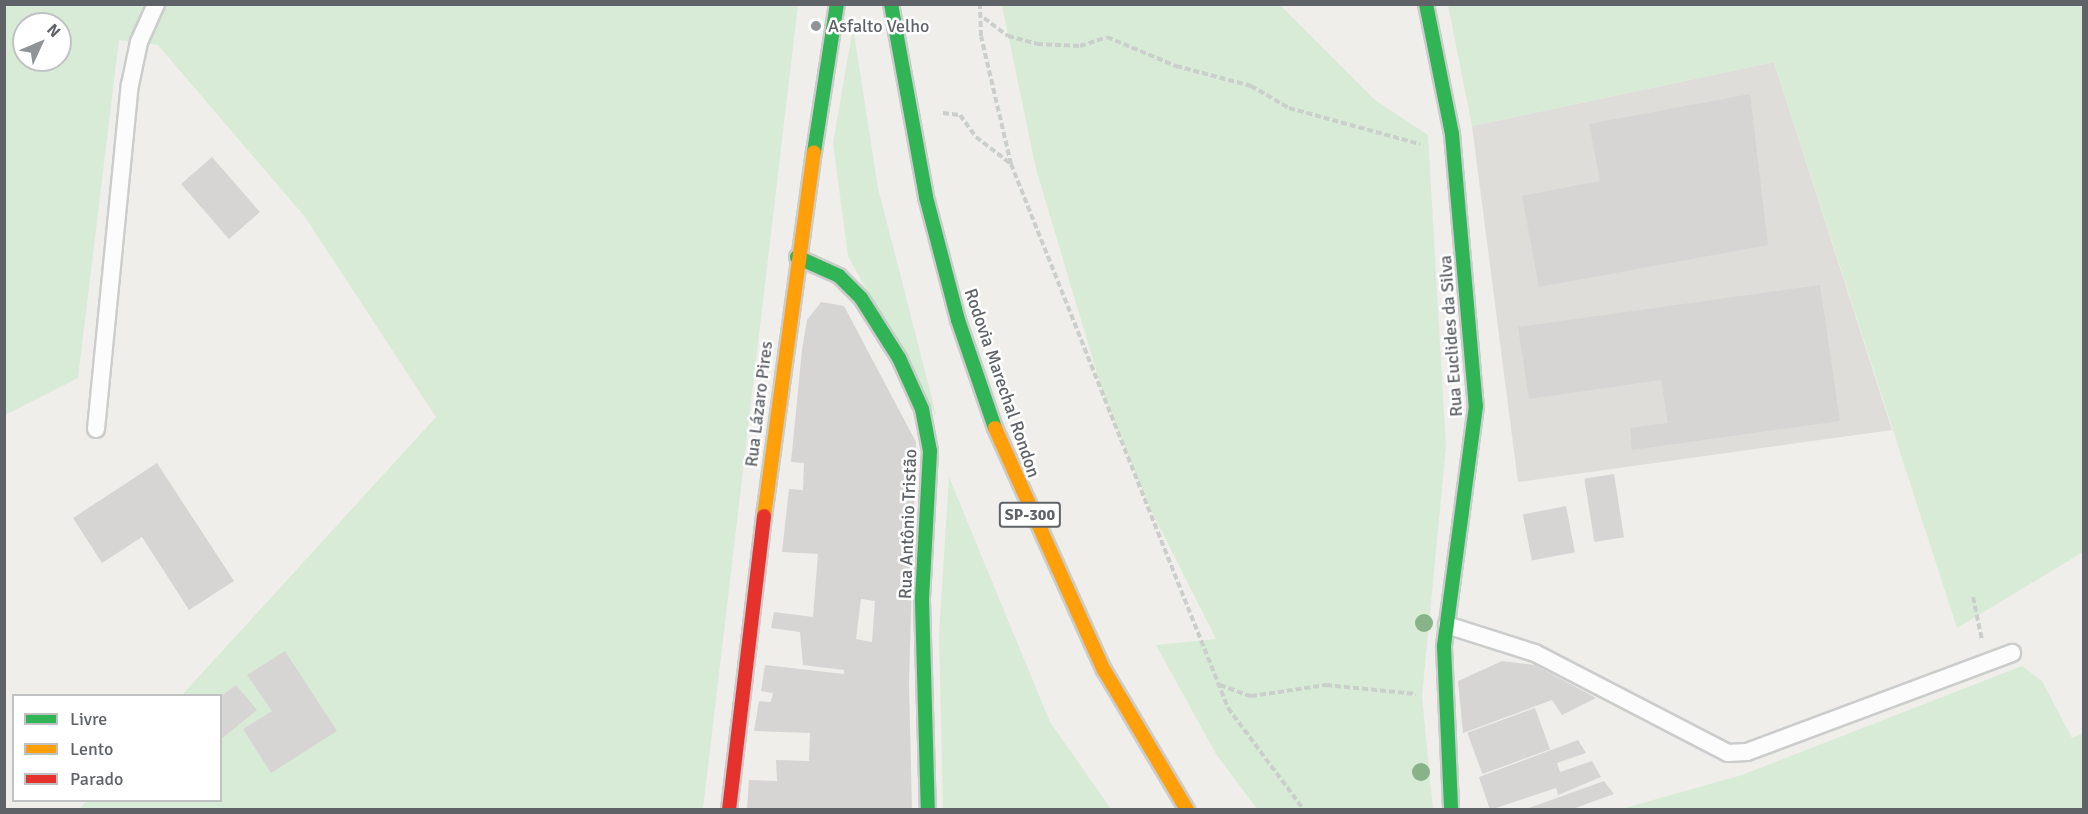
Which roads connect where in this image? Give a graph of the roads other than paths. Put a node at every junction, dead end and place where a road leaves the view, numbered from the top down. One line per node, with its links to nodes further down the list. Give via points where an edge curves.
1 (156, 4): 6 (lane, via 139,42 130,85)
2 (837, 4): 5 (street, Rua Lázaro Pires)
3 (891, 4): 11 (street, Rodovia Marechal Rondon / SP-300, via 909,111 958,320 999,440 1104,670)
4 (1426, 4): 7 (street, Rua Euclides da Silva, via 1455,159 1476,406)
5 (797, 257): 9 (street, Rua Lázaro Pires); 10 (street, Rua Antônio Tristão, via 839,276 861,298 899,358 922,409 930,451 922,601)
6 (96, 429)
7 (1447, 625): 8 (lane, via 1535,653 1728,753 1747,752); 12 (street, Rua Euclides da Silva, via 1443,692)
8 (2012, 653)
9 (729, 810)
10 (928, 810)
11 (1187, 810)
12 (1451, 810)

